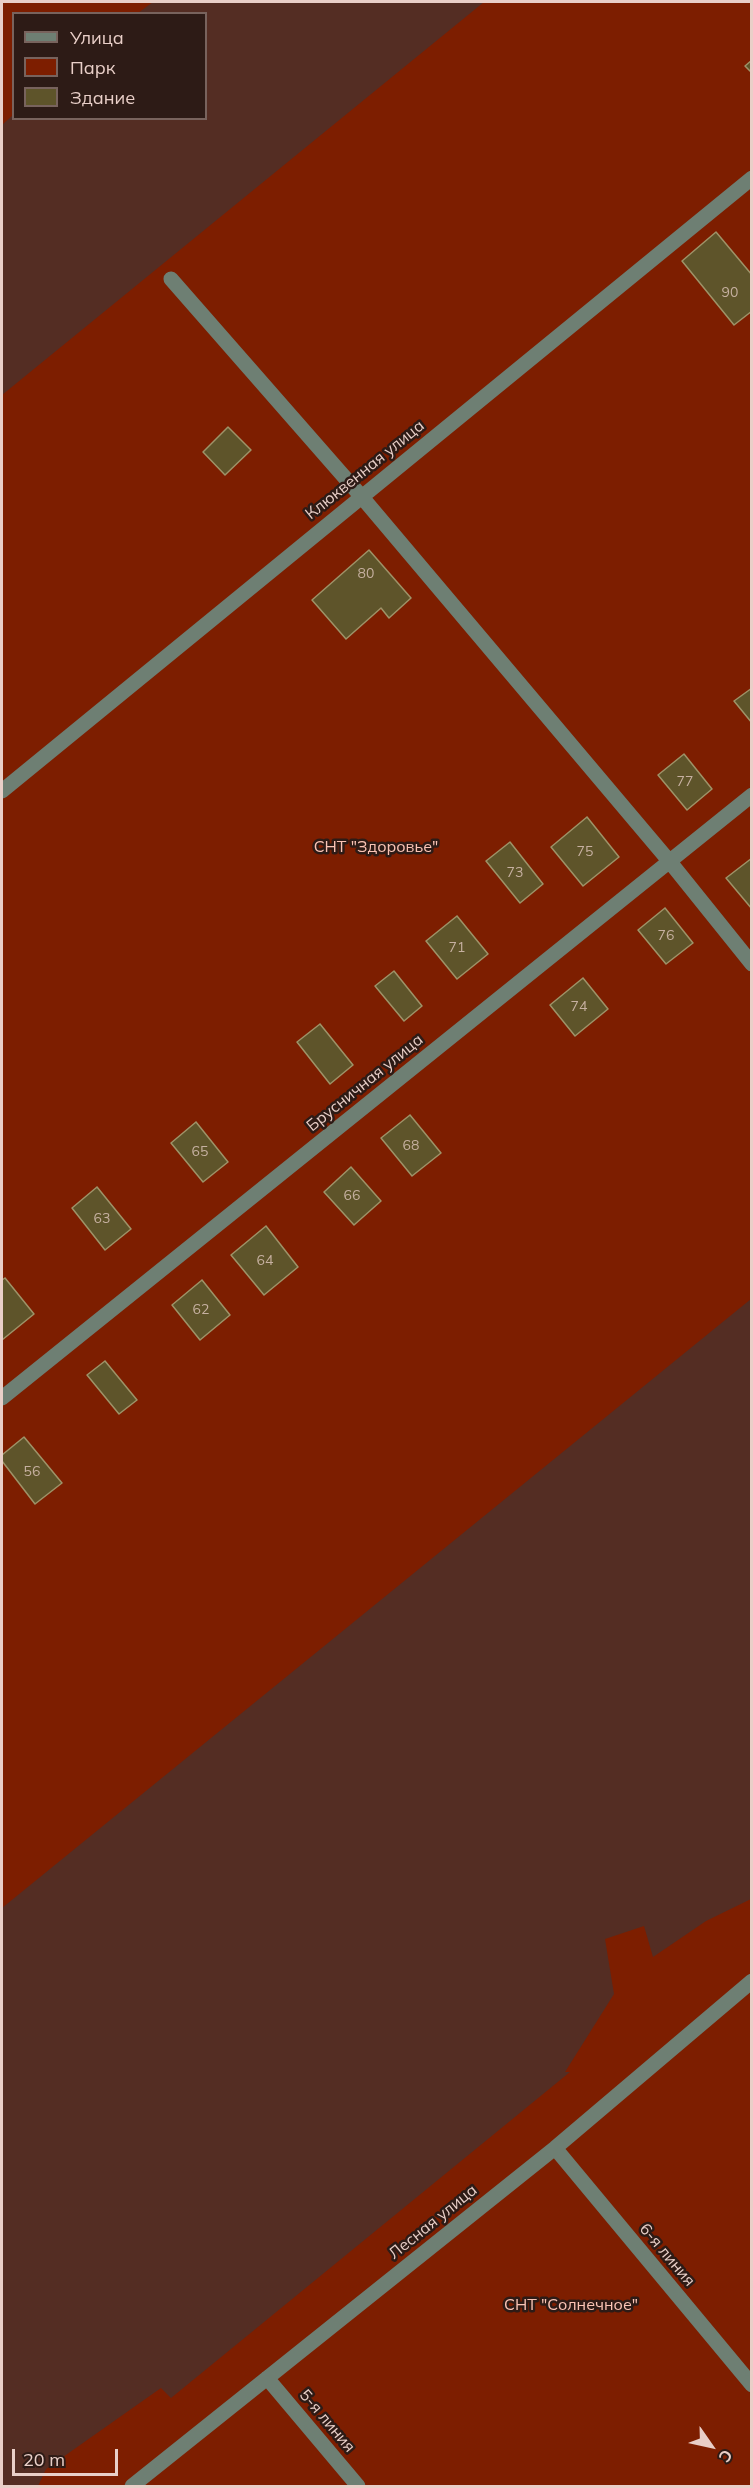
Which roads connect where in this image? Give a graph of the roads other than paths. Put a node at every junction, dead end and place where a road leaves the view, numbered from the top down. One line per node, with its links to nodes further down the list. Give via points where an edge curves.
1 (752, 178): 3 (street, Клюквенная улица)
2 (171, 279): 3 (street)
3 (361, 496): 4 (street, Клюквенная улица); 6 (street)
4 (2, 791)
5 (752, 795): 6 (street, Брусничная улица)
6 (670, 862): 7 (street); 8 (street, Брусничная улица)
7 (752, 964)
8 (2, 1398)
9 (752, 1982): 10 (street, Лесная улица)
10 (555, 2148): 11 (street, Лесная улица); 12 (street, 6-я линия)
11 (267, 2378): 13 (street, Лесная улица); 14 (street, 5-я линия)
12 (752, 2385)
13 (132, 2487)
14 (358, 2487)

